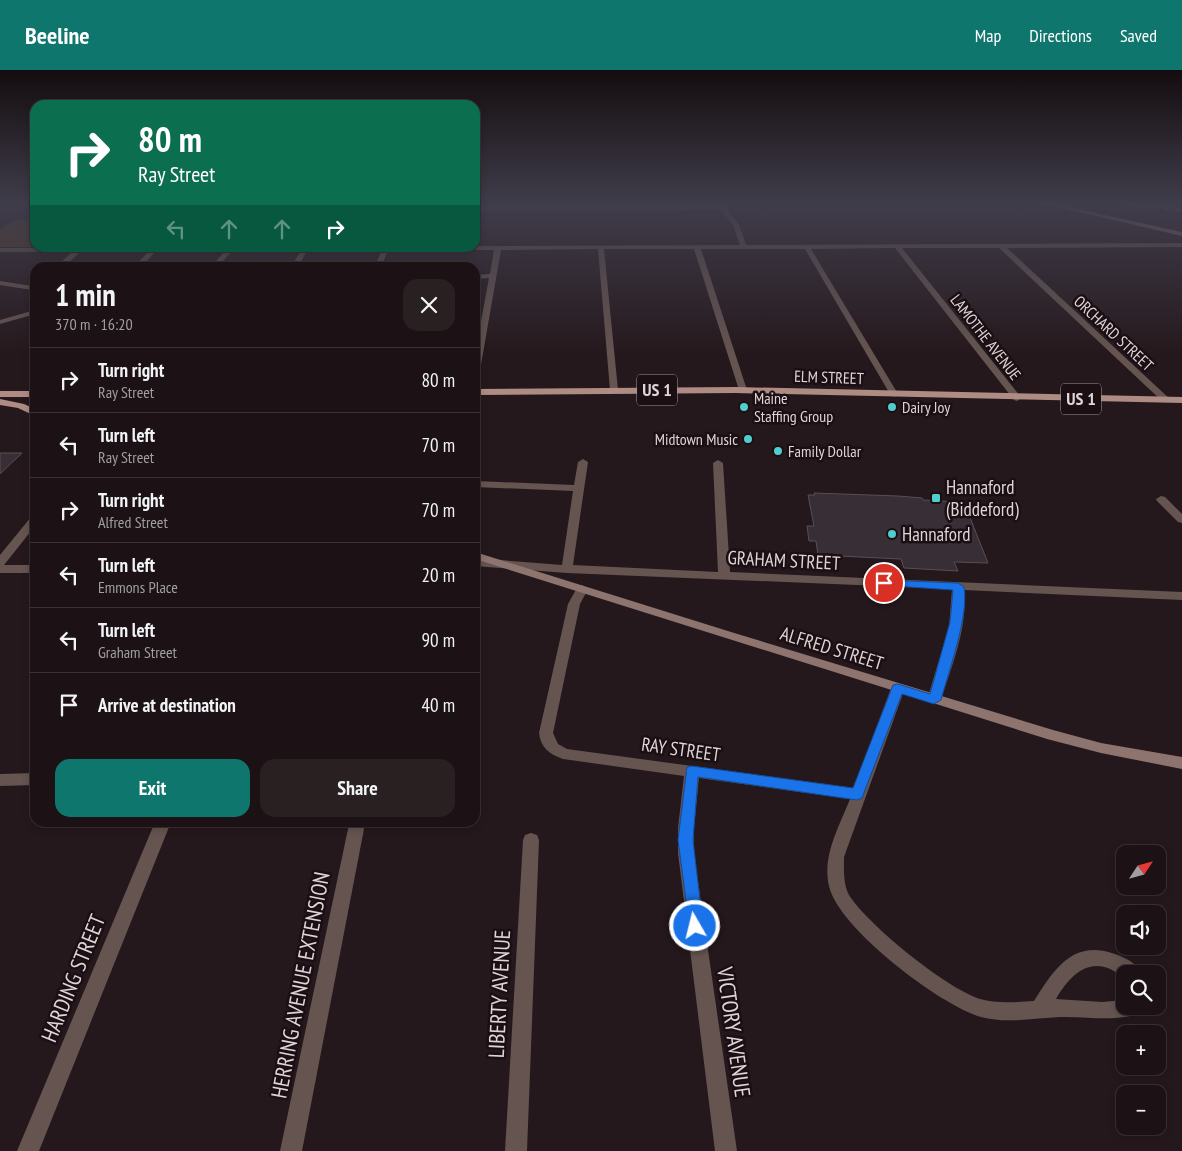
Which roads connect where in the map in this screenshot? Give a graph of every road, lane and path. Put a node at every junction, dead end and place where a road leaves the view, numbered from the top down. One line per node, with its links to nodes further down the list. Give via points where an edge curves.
1 (497, 254): 7 (street)
2 (602, 254): 14 (street)
3 (699, 254): 15 (street)
4 (811, 254): 19 (street)
5 (905, 254): 20 (street, LAMOTHE AVENUE)
6 (1010, 254): 21 (street, ORCHARD STREET)
7 (493, 276): 8 (street); 13 (street)
8 (480, 277)
9 (2, 284): 10 (street)
10 (30, 288)
11 (30, 313): 12 (street)
12 (0, 322)
13 (480, 348)
14 (614, 390): 15 (main road, ELM STREET / US 1); 16 (main road, ELM STREET / US 1)
15 (743, 390): 19 (main road, ELM STREET / US 1)
16 (480, 392)
17 (0, 394): 18 (main road)
18 (30, 394)
19 (894, 394): 20 (main road, ELM STREET / US 1)
20 (1017, 398): 21 (main road, ELM STREET / US 1)
21 (1166, 400): 22 (main road, ELM STREET / US 1)
22 (1182, 400)
23 (0, 402): 24 (main road)
24 (30, 410)
25 (584, 462): 28 (street)
26 (718, 463): 39 (street)
27 (480, 484): 28 (street)
28 (579, 488): 38 (street)
29 (1161, 499): 30 (street)
30 (1182, 520)
31 (30, 525): 34 (street)
32 (480, 557): 35 (main road, ALFRED STREET)
33 (480, 562): 35 (street, GRAHAM STREET)
34 (0, 563)
35 (505, 565): 38 (street, GRAHAM STREET); 41 (main road, ALFRED STREET)
36 (0, 569): 37 (street)
37 (30, 569)
38 (567, 569): 39 (street, GRAHAM STREET)
39 (724, 575): 40 (street, GRAHAM STREET)
40 (958, 587): 42 (street, GRAHAM STREET); 44 (street, via 960,596 955,622)
41 (582, 589): 43 (main road, ALFRED STREET); 46 (street, RAY STREET, via 574,604 546,733 549,744 563,753)
42 (1182, 596)
43 (898, 688): 44 (main road, ALFRED STREET); 49 (street)
44 (934, 700): 45 (main road, ALFRED STREET, via 1077,742)
45 (1182, 763)
46 (692, 771): 49 (street, RAY STREET); 59 (street, VICTORY AVENUE, via 686,853)
47 (0, 780): 48 (street)
48 (30, 780)
49 (857, 794): 54 (street, via 836,857 836,883 849,909 934,983 964,1002 997,1011)
50 (161, 827): 56 (street, HARDING STREET)
51 (356, 829): 57 (street, HERRING AVENUE EXTENSION)
52 (531, 840): 58 (street, LIBERTY AVENUE)
53 (1119, 965): 54 (street, via 1101,957 1077,961 1063,972)
54 (1040, 1008): 55 (street)
55 (1116, 1009)
56 (28, 1151)
57 (291, 1151)
58 (516, 1151)
59 (726, 1151)

